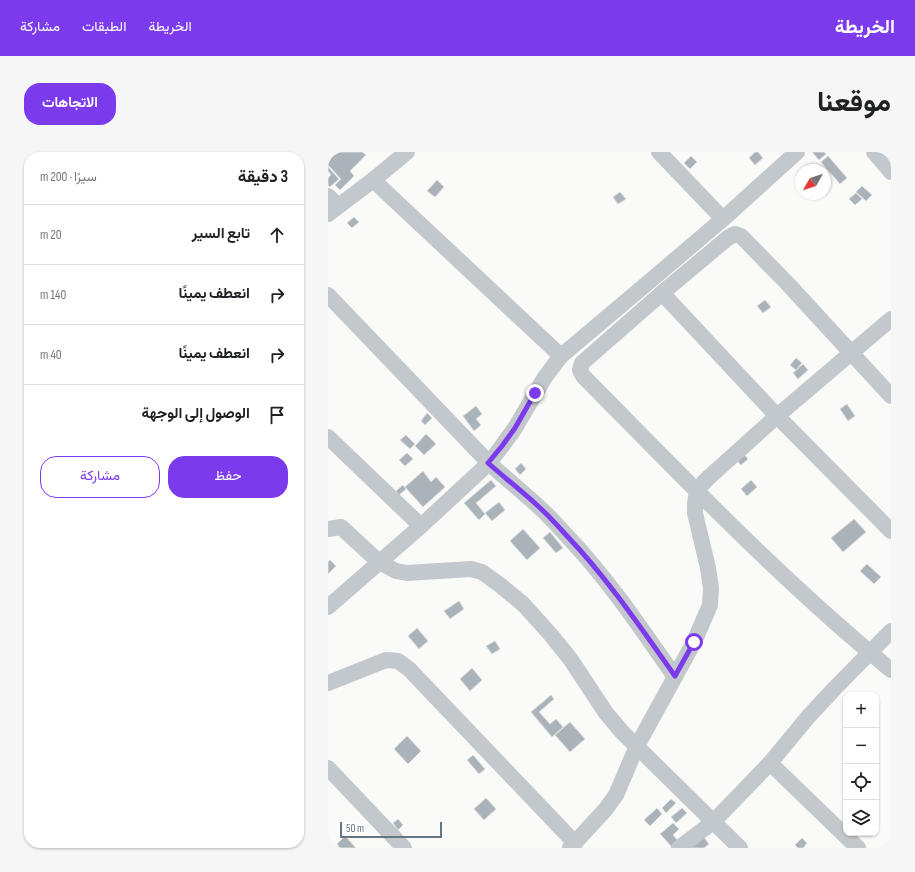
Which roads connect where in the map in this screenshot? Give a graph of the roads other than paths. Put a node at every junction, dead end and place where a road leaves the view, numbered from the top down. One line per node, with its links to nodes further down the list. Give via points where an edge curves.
1 (407, 152): 6 (street)
2 (659, 152): 8 (street)
3 (797, 152): 8 (street)
4 (874, 152): 5 (street)
5 (891, 172)
6 (373, 180): 7 (street); 13 (street)
7 (331, 205)
8 (723, 219): 13 (street)
9 (662, 293): 12 (street, via 735,234 741,236 787,283); 15 (street); 18 (street, via 582,363 580,370 583,376)
10 (328, 295): 17 (street)
11 (891, 319): 12 (street)
12 (851, 353): 14 (street); 15 (street)
13 (561, 356): 17 (street, via 545,377 515,428)
14 (891, 396)
15 (777, 416): 18 (street); 22 (street)
16 (328, 437): 20 (street)
17 (488, 463): 20 (street); 28 (street, via 539,507 592,564)
18 (697, 490): 26 (street, via 731,526); 28 (street, via 696,513 708,568 710,605 694,642)
19 (328, 516): 21 (street)
20 (421, 526): 23 (street)
21 (334, 528): 23 (street)
22 (891, 530)
23 (379, 562): 24 (street); 30 (street, via 396,571 408,573 470,569 482,572 523,604 547,630 571,660 606,713)
24 (328, 607)
25 (891, 631): 26 (street)
26 (870, 653): 27 (street); 31 (street, via 835,688)
27 (891, 670)
28 (675, 676): 30 (street)
29 (328, 683): 34 (street, via 386,660 398,661 409,669)
30 (637, 746): 33 (street); 34 (street, via 616,795)
31 (770, 763): 33 (street); 38 (street)
32 (328, 768): 35 (street)
33 (713, 822): 36 (street); 37 (street)
34 (573, 846)
35 (404, 848)
36 (679, 848)
37 (740, 848)
38 (858, 848)

